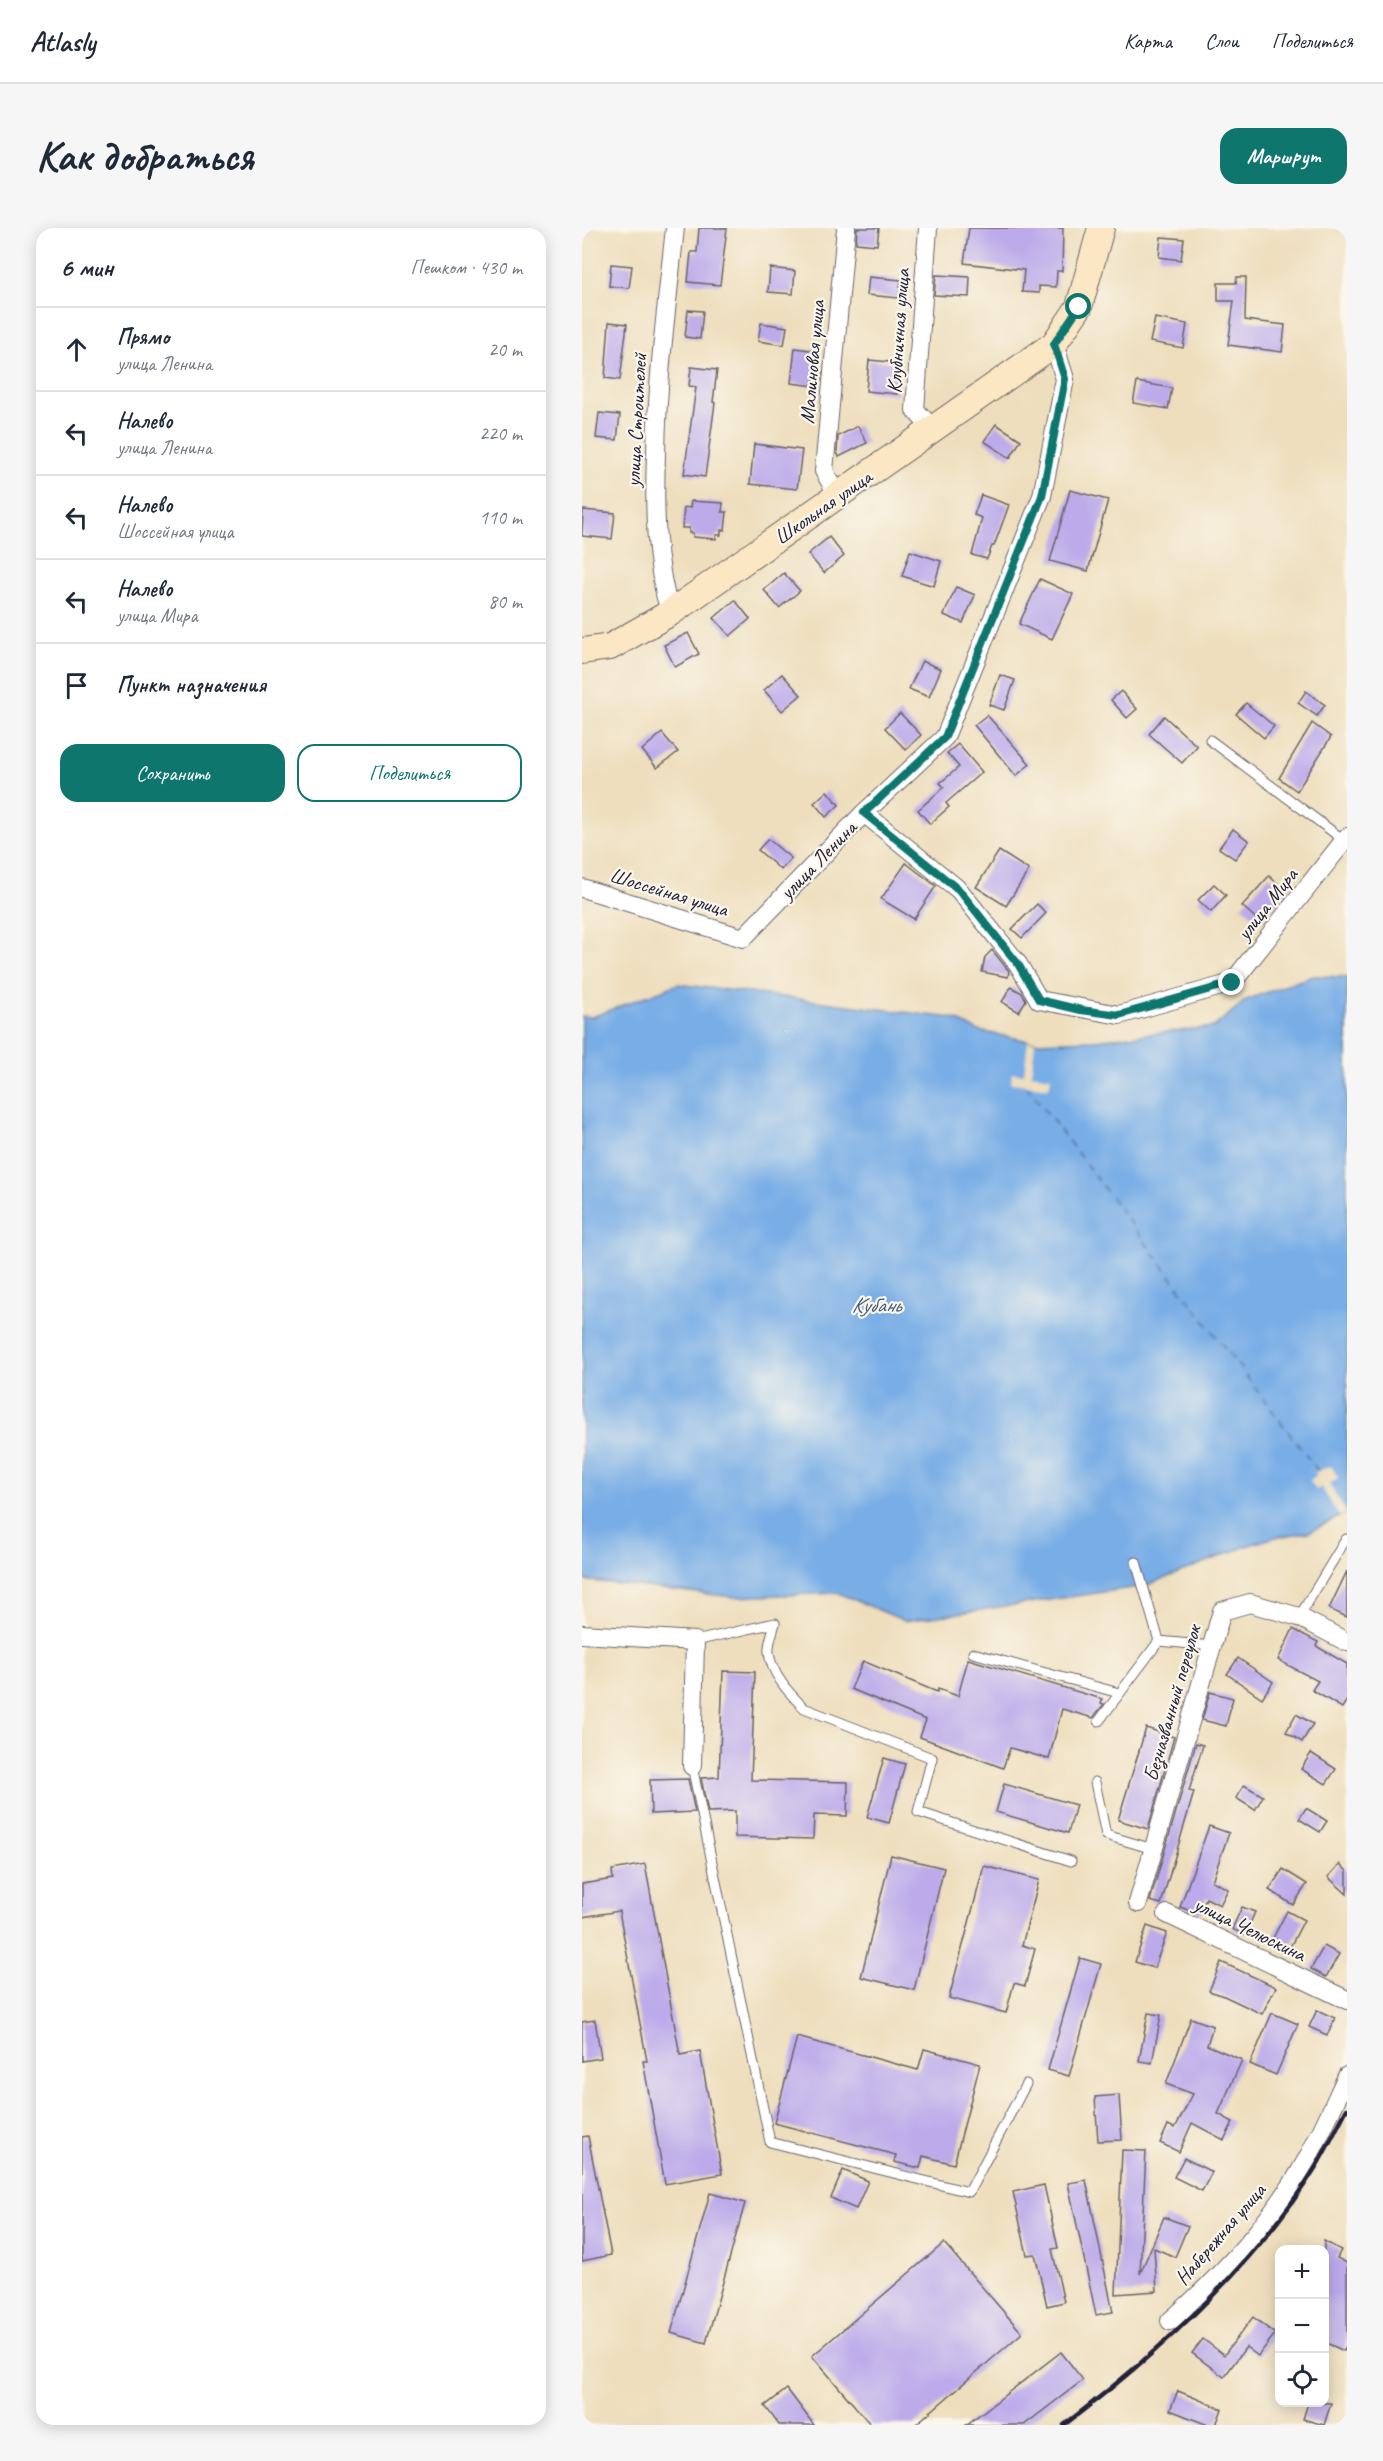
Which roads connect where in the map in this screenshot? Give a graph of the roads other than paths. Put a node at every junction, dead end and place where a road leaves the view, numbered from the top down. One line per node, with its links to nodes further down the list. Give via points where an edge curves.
1 (675, 228): 8 (street, улица Строителей, via 657,397 654,514 662,585)
2 (846, 228): 7 (street, Малиновая улица, via 824,471)
3 (928, 228): 6 (street, Клубничная улица, via 915,410)
4 (1101, 228): 5 (street, via 1079,307)
5 (1054, 344): 6 (street, Школьная улица); 11 (street, улица Ленина, via 1065,379 1042,496 945,737)
6 (933, 429): 7 (street, Школьная улица)
7 (839, 497): 8 (street, Школьная улица)
8 (670, 613): 9 (street, Школьная улица, via 609,646)
9 (582, 651)
10 (1210, 740): 12 (lane)
11 (864, 813): 12 (street, улица Мира, via 959,890 1018,964 1039,1000 1119,1015 1232,983); 14 (street, улица Ленина)
12 (1346, 840)
13 (582, 888): 14 (street, Шоссейная улица)
14 (743, 938)
15 (1346, 1539): 17 (lane)
16 (1136, 1562): 20 (lane)
17 (1299, 1617): 21 (street, Безназванный переулок); 22 (street, Безназванный переулок, via 1250,1603 1222,1611)
18 (582, 1634): 19 (street)
19 (695, 1641): 26 (street); 29 (lane, via 775,1623 768,1651 776,1675 804,1708 932,1758 918,1812)
20 (1159, 1641): 22 (lane); 24 (lane)
21 (1347, 1642)
22 (1212, 1646): 28 (street, Безназванный переулок)
23 (973, 1653): 24 (lane)
24 (1119, 1693): 25 (lane)
25 (1099, 1721)
26 (692, 1766): 34 (lane, via 770,2142 969,2193)
27 (1095, 1782): 28 (lane, via 1106,1835)
28 (1153, 1849): 30 (street, Безназванный переулок)
29 (1071, 1861)
30 (1138, 1903)
31 (1167, 1914): 32 (street, улица Челюскина)
32 (1347, 2000)
33 (1347, 2076): 35 (street, Набережная улица, via 1307,2160 1262,2226 1196,2299)
34 (1026, 2084)
35 (1170, 2321)

